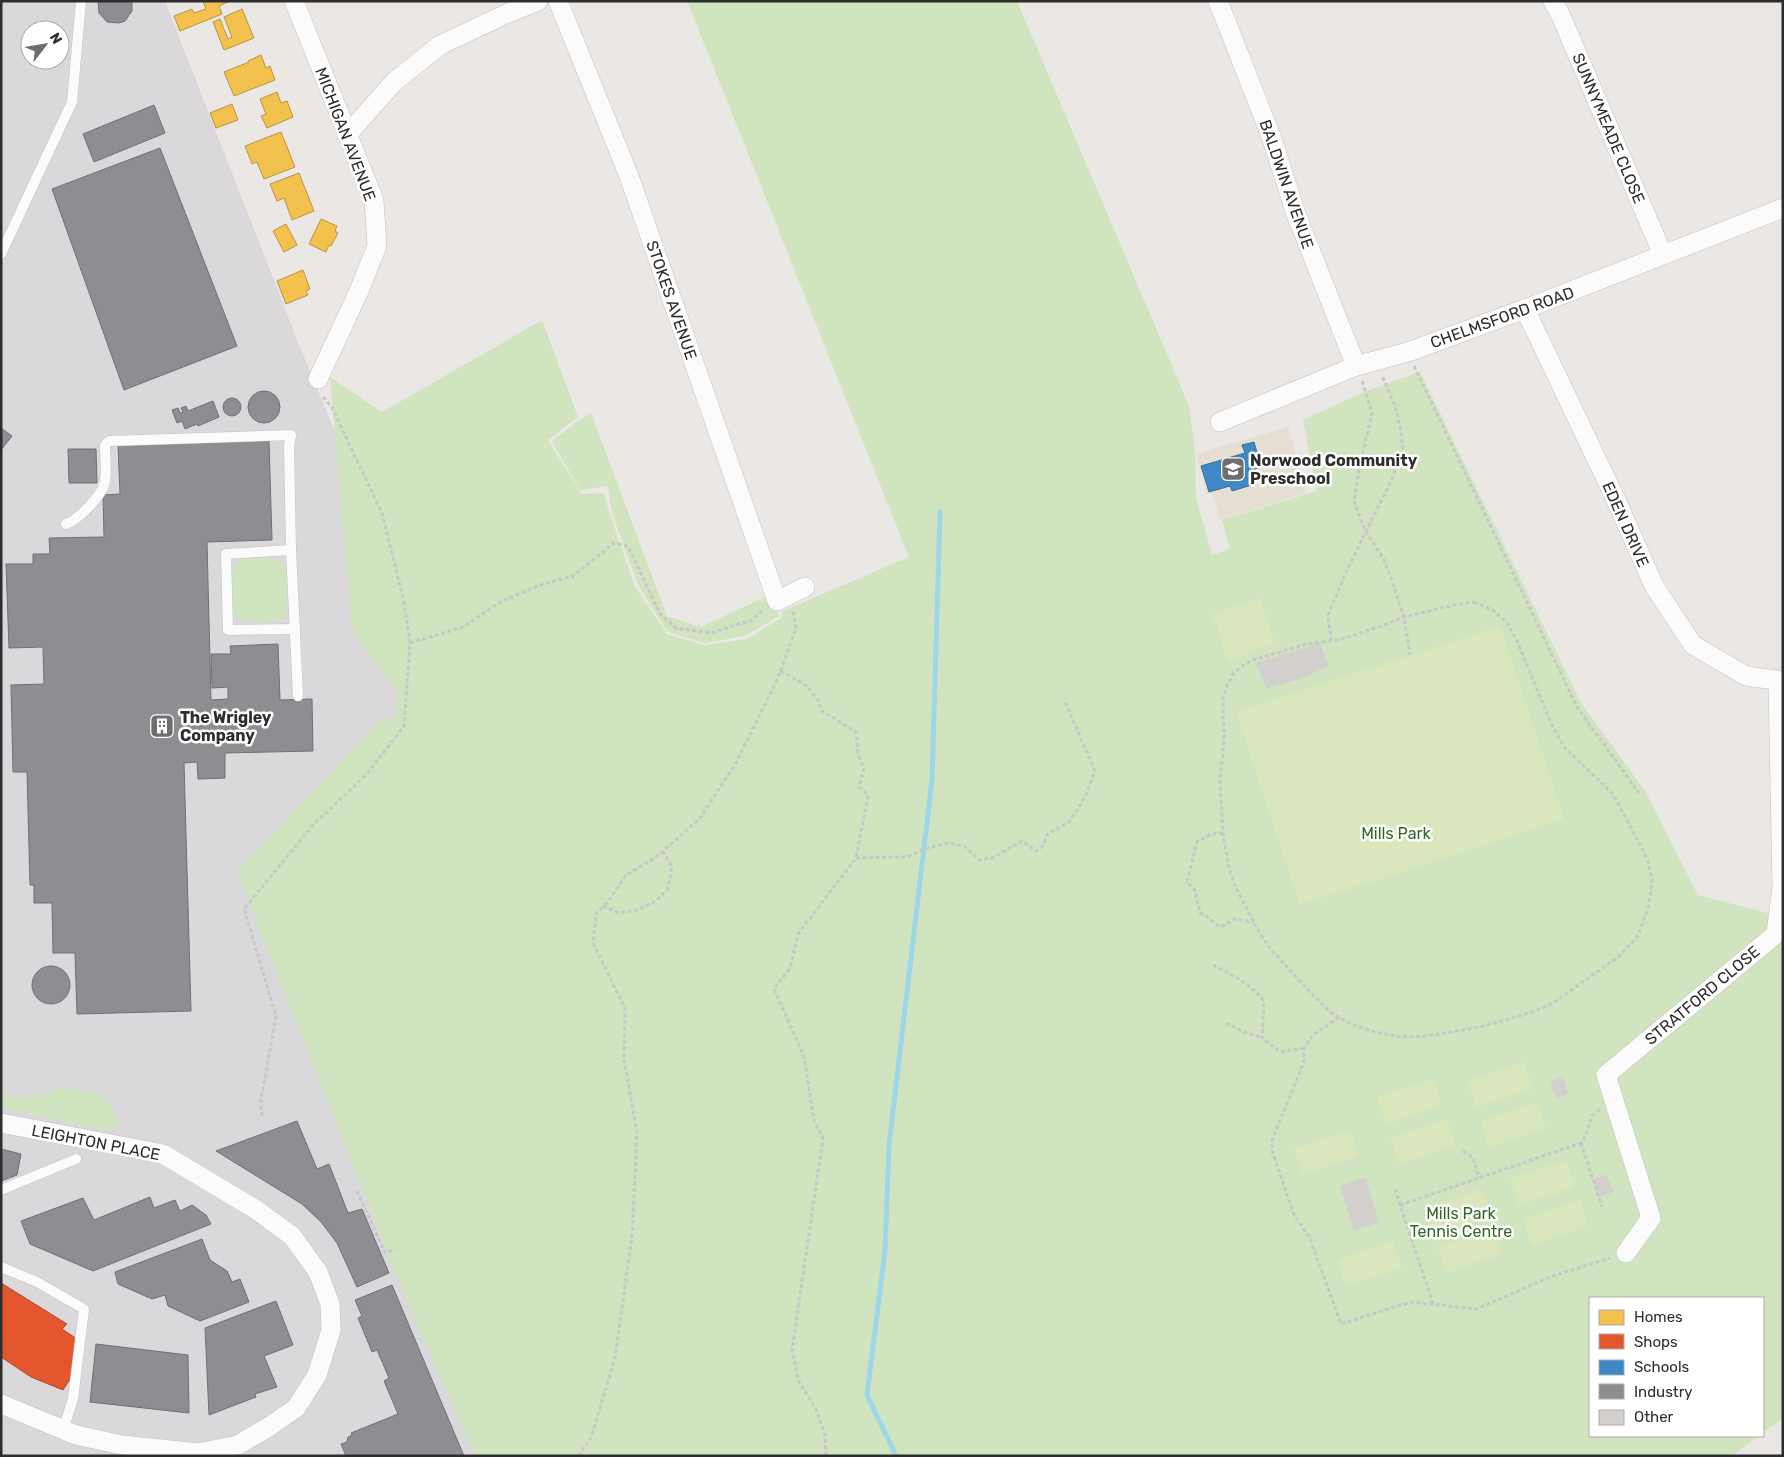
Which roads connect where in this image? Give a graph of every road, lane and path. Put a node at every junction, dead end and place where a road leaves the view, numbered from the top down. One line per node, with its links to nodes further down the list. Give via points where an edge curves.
1 (82, 1): 9 (lane, via 72,102)
2 (294, 1): 7 (street, MICHIGAN AVENUE)
3 (538, 1): 7 (street, via 440,45 394,82)
4 (558, 1): 21 (street, STOKES AVENUE, via 629,176)
5 (1218, 1): 13 (street, BALDWIN AVENUE)
6 (1552, 1): 10 (street, SUNNYMEADE CLOSE)
7 (347, 135): 15 (street, MICHIGAN AVENUE, via 374,200 377,246)
8 (1783, 208): 10 (street, CHELMSFORD ROAD)
9 (1, 254)
10 (1663, 255): 11 (street, CHELMSFORD ROAD)
11 (1525, 309): 12 (street, CHELMSFORD ROAD); 28 (street, EDEN DRIVE, via 1654,586 1693,645 1746,676)
12 (1408, 352): 13 (street, CHELMSFORD ROAD); 31 (path, via 1577,707)
13 (1356, 366): 16 (street, CHELMSFORD ROAD); 18 (path, via 1372,413 1354,502)
14 (1380, 371): 18 (path, via 1396,408 1403,447 1391,481)
15 (319, 386): 25 (path, via 382,513 404,602)
16 (1220, 422)
17 (66, 524): 19 (lane, via 85,510 102,490 108,441 291,435)
18 (1366, 532): 22 (path, via 1387,566); 24 (path, via 1328,615)
19 (291, 550): 23 (lane); 23 (lane, via 226,554 228,630)
20 (805, 587): 21 (street)
21 (771, 604): 25 (path, via 752,620 711,633 676,628 660,614 628,546 614,543 573,576 541,585 502,602 463,628); 27 (path, via 794,612 796,628)
22 (1404, 617): 24 (path); 26 (path); 38 (path, via 1474,602 1494,611 1507,623 1564,747 1612,793 1648,861 1652,881 1650,905 1638,936 1618,957 1561,997 1533,1012 1480,1028 1400,1037 1351,1024)
23 (295, 630): 29 (lane)
24 (1331, 641): 32 (path, via 1307,644 1253,660 1234,673 1227,685 1223,699 1220,782)
25 (410, 643): 43 (path, via 404,726 366,775 313,825 244,908 276,1016 261,1100)
26 (1410, 655)
27 (781, 671): 33 (path, via 736,763 710,803 700,818); 34 (path, via 807,686 822,711 856,732 858,754 864,769 859,787 868,795)
28 (1780, 682): 42 (street, STRATFORD CLOSE, via 1782,887 1776,934 1606,1075)
29 (298, 696)
30 (1064, 699): 34 (path, via 1095,771 1085,797 1070,821 1048,834 1042,848 1036,851 1022,841 992,858 979,860 964,846 948,843 907,857)
31 (1639, 793)
32 (1223, 833): 36 (path, via 1235,886); 36 (path, via 1211,834 1197,842 1187,882 1195,890 1200,913 1214,924 1221,927 1234,919)
33 (663, 851): 35 (path, via 625,876); 35 (path, via 672,867 668,889 656,901 637,910 619,913)
34 (856, 858): 64 (path, via 798,934 790,968 774,989 804,1056 814,1121 822,1138 792,1350 799,1382 815,1407 825,1435)
35 (603, 906): 63 (path, via 596,914 593,943 625,1008 624,1060 637,1132 636,1160 632,1236 615,1358 591,1438)
36 (1254, 922): 38 (path, via 1283,963 1330,1012)
37 (1213, 965): 40 (path, via 1235,975 1264,1001)
38 (1339, 1017): 41 (path, via 1313,1034)
39 (1226, 1023): 40 (path)
40 (1262, 1038): 41 (path, via 1281,1052)
41 (1304, 1048): 59 (path, via 1304,1062 1272,1140 1272,1151 1295,1217 1309,1236 1341,1324 1411,1302)
42 (1613, 1096): 45 (path, via 1592,1116); 57 (street, STRATFORD CLOSE, via 1651,1218)
43 (262, 1116)
44 (1, 1123): 62 (street, LEIGHTON PLACE, via 163,1154 256,1208 292,1236 318,1272 330,1304 331,1330 317,1375 296,1408 238,1445)
45 (1581, 1143): 50 (path); 55 (path)
46 (1462, 1151): 48 (path)
47 (1477, 1157): 48 (path)
48 (1473, 1158): 50 (path)
49 (76, 1159): 52 (lane)
50 (1479, 1178): 54 (path)
51 (1395, 1189): 54 (path)
52 (1, 1190)
53 (357, 1191): 56 (path, via 385,1253)
54 (1400, 1205): 59 (path)
55 (1602, 1207)
56 (395, 1249)
57 (1626, 1253): 59 (path, via 1550,1277 1477,1309)
58 (1, 1266): 61 (lane, via 38,1282 84,1309 73,1399)
59 (1433, 1304)
60 (1, 1404): 61 (street, LEIGHTON PLACE)
61 (63, 1430): 62 (street, LEIGHTON PLACE, via 122,1445)
62 (198, 1454)
63 (578, 1456)
64 (826, 1456)

